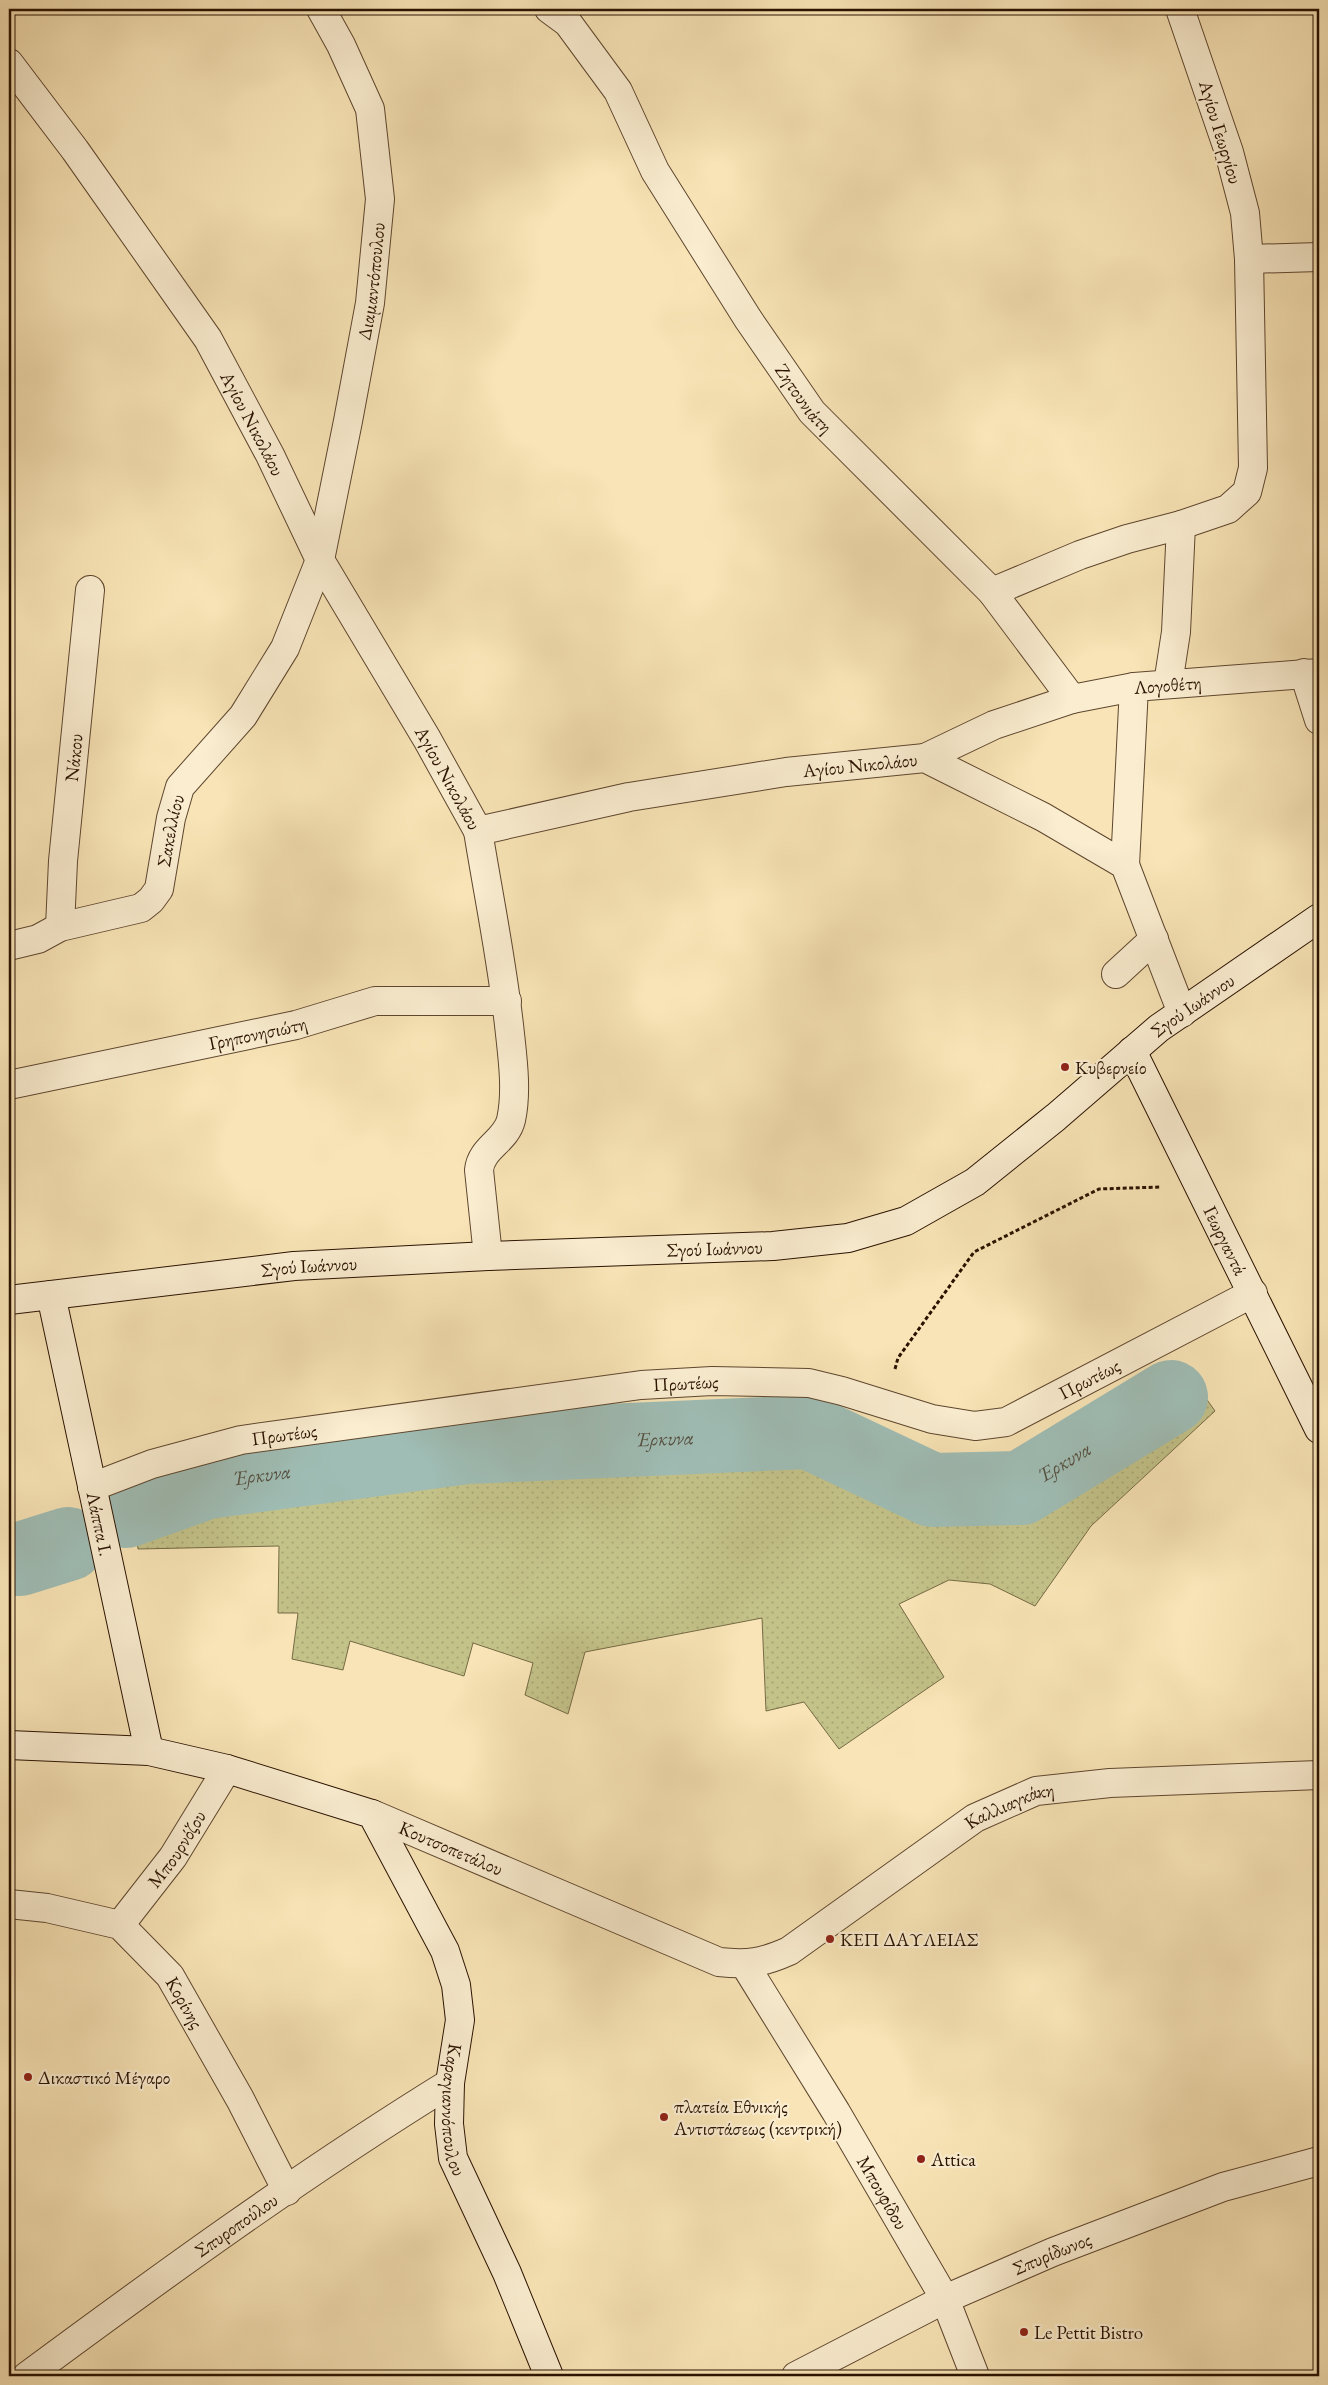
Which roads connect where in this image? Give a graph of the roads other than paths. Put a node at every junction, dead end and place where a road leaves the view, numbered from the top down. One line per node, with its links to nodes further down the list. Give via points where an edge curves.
1 (321, 9): 8 (street, Διαμαντόπουλου, via 370,108 380,199 370,303)
2 (549, 9): 10 (street, Ζητουνιάτη, via 568,23 618,91 655,171 743,311 812,412)
3 (1180, 9): 6 (street, Αγίου Γεωργίου, via 1229,152 1245,213)
4 (9, 63): 8 (street, Αγίου Νικολάου, via 75,150 208,339 270,455)
5 (1319, 257): 6 (street)
6 (1249, 259): 7 (street, Αγίου Γεωργίου, via 1253,468 1247,492 1228,509)
7 (1182, 525): 10 (street, Αγίου Γεωργίου, via 1127,538); 12 (street, via 1176,632)
8 (320, 560): 17 (street, Αγίου Νικολάου); 20 (street, Σακελλίου, via 285,648 243,716 180,787 171,818 159,889 141,908)
9 (90, 590): 20 (street, Νάκου, via 62,861)
10 (992, 592): 14 (street, Ζητουνιάτη)
11 (1312, 673): 12 (street, Λογοθέτη); 15 (street)
12 (1168, 684): 13 (street, Λογοθέτη)
13 (1134, 687): 14 (street); 18 (street, Λογοθέτη)
14 (1072, 699): 16 (street, via 994,725)
15 (1319, 720)
16 (926, 758): 17 (street, Αγίου Νικολάου, via 786,772 629,797); 18 (street, Αγίου Νικολάου, via 1043,817)
17 (478, 831): 24 (street)
18 (1125, 865): 21 (street)
19 (1319, 918): 25 (street, Σγού Ιωάννου)
20 (60, 926): 22 (street, Σακελλίου, via 38,939)
21 (1154, 939): 23 (street); 25 (street)
22 (9, 946)
23 (1116, 974)
24 (506, 1001): 27 (street, Γρηπονησιώτη, via 375,1001 296,1025); 28 (street, via 514,1074 510,1120 506,1131 480,1161 479,1170)
25 (1182, 1013): 26 (street, Σγού Ιωάννου)
26 (1132, 1051): 28 (street, Σγού Ιωάννου, via 975,1182 906,1221 848,1238 773,1246); 29 (street, Γεωργαντά)
27 (9, 1085)
28 (488, 1256): 30 (street, Σγού Ιωάννου, via 294,1266)
29 (1253, 1293): 32 (street, Γεωργαντά); 33 (street, Πρωτέως, via 1006,1422 975,1426 932,1419 809,1383 712,1381 641,1385 241,1440 152,1464)
30 (51, 1296): 31 (street, Σγού Ιωάννου); 33 (street, Λάππα Ι.)
31 (9, 1300)
32 (1319, 1429)
33 (92, 1487): 35 (street, Λάππα Ι.)
34 (9, 1744): 35 (street, Κουτσοπετάλου)
35 (149, 1751): 36 (street, Κουτσοπετάλου)
36 (227, 1769): 38 (street, Κουτσοπετάλου); 40 (street, Μπουρνόζου, via 173,1858)
37 (1319, 1775): 41 (street, Καλλιαγκάκη, via 1110,1783 1036,1791 975,1818 789,1951)
38 (372, 1814): 41 (street, Κουτσοπετάλου, via 719,1962); 42 (street, Καραγιαννόπουλου, via 446,1951 456,1985 460,2020)
39 (9, 1904): 40 (street, via 47,1908)
40 (120, 1925): 44 (street, Κορίνης, via 170,1976 240,2099)
41 (745, 1965): 45 (street, Μπουφίδου, via 836,2112)
42 (450, 2083): 44 (street, Σπυροπούλου, via 360,2139); 47 (street, Καραγιαννόπουλου, via 449,2124 453,2158 507,2273)
43 (1319, 2161): 45 (street, Σπυρίδωνος, via 1223,2187 1053,2252)
44 (287, 2191): 46 (street, Σπυροπούλου, via 170,2270)
45 (945, 2299): 48 (street, Σπυρίδωνος); 49 (street, Μπουφίδου)
46 (27, 2376)
47 (549, 2376)
48 (796, 2376)
49 (975, 2376)

